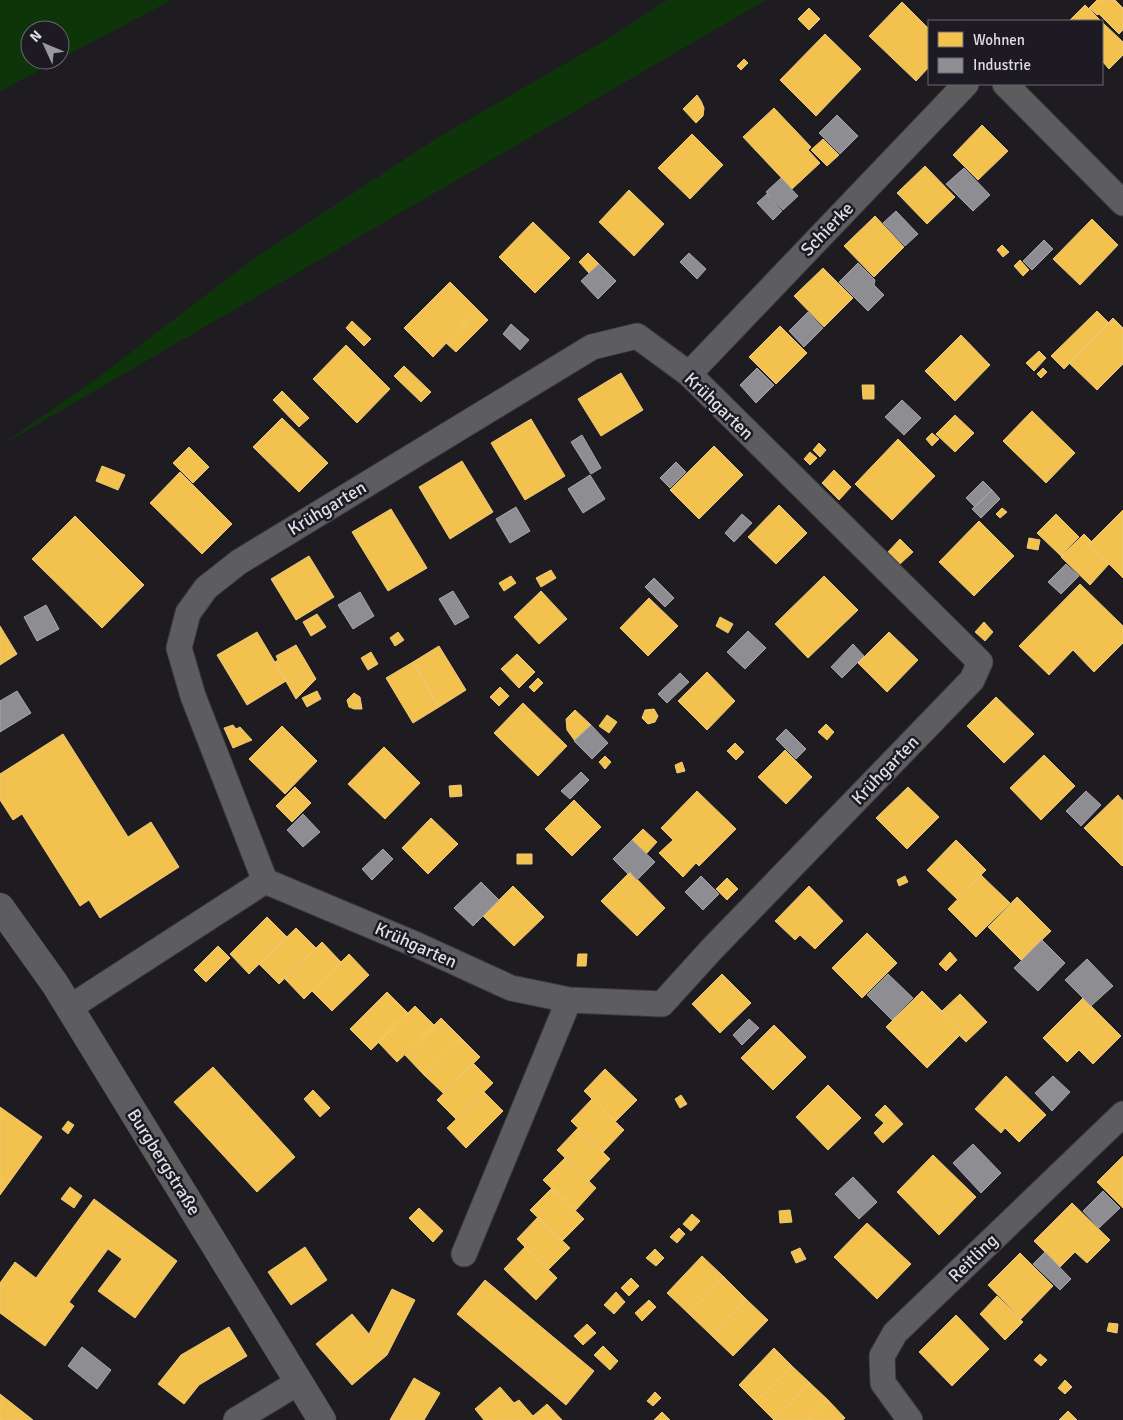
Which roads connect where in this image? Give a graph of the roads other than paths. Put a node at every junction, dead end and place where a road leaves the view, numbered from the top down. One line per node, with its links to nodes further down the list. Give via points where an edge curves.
1 (965, 85): 4 (street, Schierke)
2 (1006, 85): 3 (street)
3 (1123, 202)
4 (689, 374): 5 (street, Krühgarten, via 637,336 592,347 239,562 206,588 188,613 179,648 193,696); 7 (street, Krühgarten, via 980,662 972,680 662,1004)
5 (265, 881): 7 (street, Krühgarten, via 511,988); 8 (street)
6 (0, 907): 8 (street, Burgbergstraße)
7 (569, 1000): 10 (street)
8 (69, 1008): 11 (street, Burgbergstraße)
9 (1123, 1114): 15 (street, Reitling, via 895,1333 882,1356 884,1384)
10 (464, 1254)
11 (300, 1382): 12 (street); 14 (street, Burgbergstraße)
12 (258, 1413): 13 (street)
13 (236, 1420)
14 (322, 1420)
15 (910, 1420)

